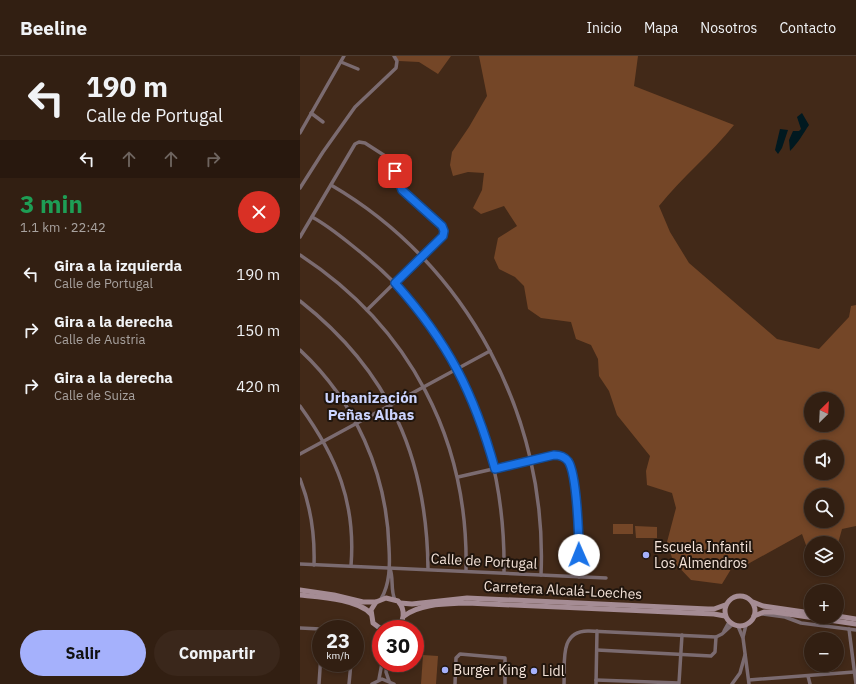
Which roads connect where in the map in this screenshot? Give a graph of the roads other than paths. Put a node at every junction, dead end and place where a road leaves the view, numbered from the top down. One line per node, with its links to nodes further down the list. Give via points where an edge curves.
1 (344, 56): 3 (street)
2 (394, 56): 9 (street, via 398,63 396,68 355,107)
3 (341, 62): 4 (street); 5 (street)
4 (358, 69)
5 (311, 114): 6 (street); 7 (street)
6 (323, 122)
7 (300, 133)
8 (330, 185): 10 (street); 13 (street, via 368,209); 13 (street, via 355,144 359,142 390,158 402,190 444,229 443,236)
9 (300, 188)
10 (312, 217): 11 (street); 14 (street, via 341,236)
11 (300, 237)
12 (300, 255): 16 (street, via 327,274)
13 (422, 257): 14 (street); 18 (street, via 458,300)
14 (395, 283): 16 (street); 19 (street, via 421,312)
15 (300, 301): 21 (street, via 322,318 349,345 372,374)
16 (367, 310): 20 (street, via 397,345)
17 (300, 350): 23 (street, via 336,390)
18 (490, 351): 19 (street); 26 (street, via 522,425)
19 (457, 368): 20 (street); 27 (street, via 475,406)
20 (424, 387): 21 (street); 28 (street, via 444,430)
21 (390, 405): 23 (street); 34 (street, via 406,438 417,474 425,512)
22 (300, 406): 24 (street)
23 (356, 423): 24 (street); 33 (street, via 373,461 384,498 389,534)
24 (323, 441): 25 (street); 32 (street, via 335,464 351,520)
25 (300, 454)
26 (531, 460): 27 (street); 37 (street, via 542,522); 38 (street, via 558,455 569,464 577,510)
27 (495, 469): 28 (street); 36 (street, via 504,525)
28 (458, 476): 35 (street, via 465,532)
29 (300, 479): 31 (street, via 314,532)
30 (300, 564): 31 (street, Calle de Portugal)
31 (314, 565): 32 (street, Calle de Portugal)
32 (351, 566): 33 (street, Calle de Portugal)
33 (389, 568): 34 (street, Calle de Portugal); 42 (street, via 386,588); 43 (street, via 392,574 391,588)
34 (428, 570): 35 (street, Calle de Portugal)
35 (466, 571): 36 (street, Calle de Portugal)
36 (504, 573): 37 (street, Calle de Portugal)
37 (541, 575): 38 (street, Calle de Portugal)
38 (579, 577): 39 (street, Calle de Portugal)
39 (606, 578)
40 (300, 590): 44 (main road)
41 (300, 595): 49 (main road, via 351,603)
42 (381, 599): 43 (main road, Carretera Alcalá-Loeches, via 391,598); 44 (main road)
43 (398, 601): 46 (main road, Carretera Alcalá-Loeches, via 412,604 467,598 708,609); 50 (main road)
44 (376, 602): 49 (main road)
45 (752, 602): 46 (main road, via 746,596 738,595 730,598); 47 (main road); 52 (main road, via 755,608)
46 (725, 604): 51 (main road)
47 (804, 612)
48 (760, 613): 52 (main road); 58 (main road, via 774,612); 62 (street, via 786,617 801,623)
49 (371, 614): 55 (main road)
50 (404, 616): 51 (main road, Carretera Alcalá-Loeches, via 412,611 435,605 467,603); 56 (main road)
51 (725, 616): 57 (main road)
52 (754, 616): 59 (main road)
53 (844, 617): 54 (main road)
54 (856, 619)
55 (372, 620)
56 (402, 620)
57 (733, 624): 59 (main road); 66 (street); 67 (street)
58 (856, 624)
59 (746, 625): 67 (street)
60 (300, 628): 61 (street)
61 (312, 629)
62 (849, 629): 63 (street); 75 (street)
63 (856, 630)
64 (598, 631): 65 (street); 68 (street); 88 (street, via 576,632 568,640)
65 (682, 635): 66 (street); 70 (street)
66 (716, 637): 70 (street, via 715,652 711,656)
67 (743, 638): 69 (street)
68 (597, 650): 70 (street); 80 (street)
69 (746, 653): 81 (street); 89 (street, via 740,673)
70 (680, 654): 80 (street, via 679,683)
71 (320, 672): 82 (street)
72 (350, 672): 83 (street)
73 (380, 672): 78 (street)
74 (386, 672): 79 (street)
75 (854, 672): 76 (street); 92 (street)
76 (808, 676): 77 (street); 91 (street)
77 (770, 678): 81 (street); 90 (street)
78 (379, 680): 79 (street); 84 (street)
79 (390, 681): 85 (street)
80 (596, 682)
81 (749, 682)
82 (319, 684)
83 (349, 684)
84 (372, 684)
85 (394, 684)
86 (455, 684): 87 (street, via 456,658 460,654 505,658)
87 (505, 684)
88 (564, 684)
89 (732, 684)
90 (771, 684)
91 (810, 684)
92 (856, 684)

